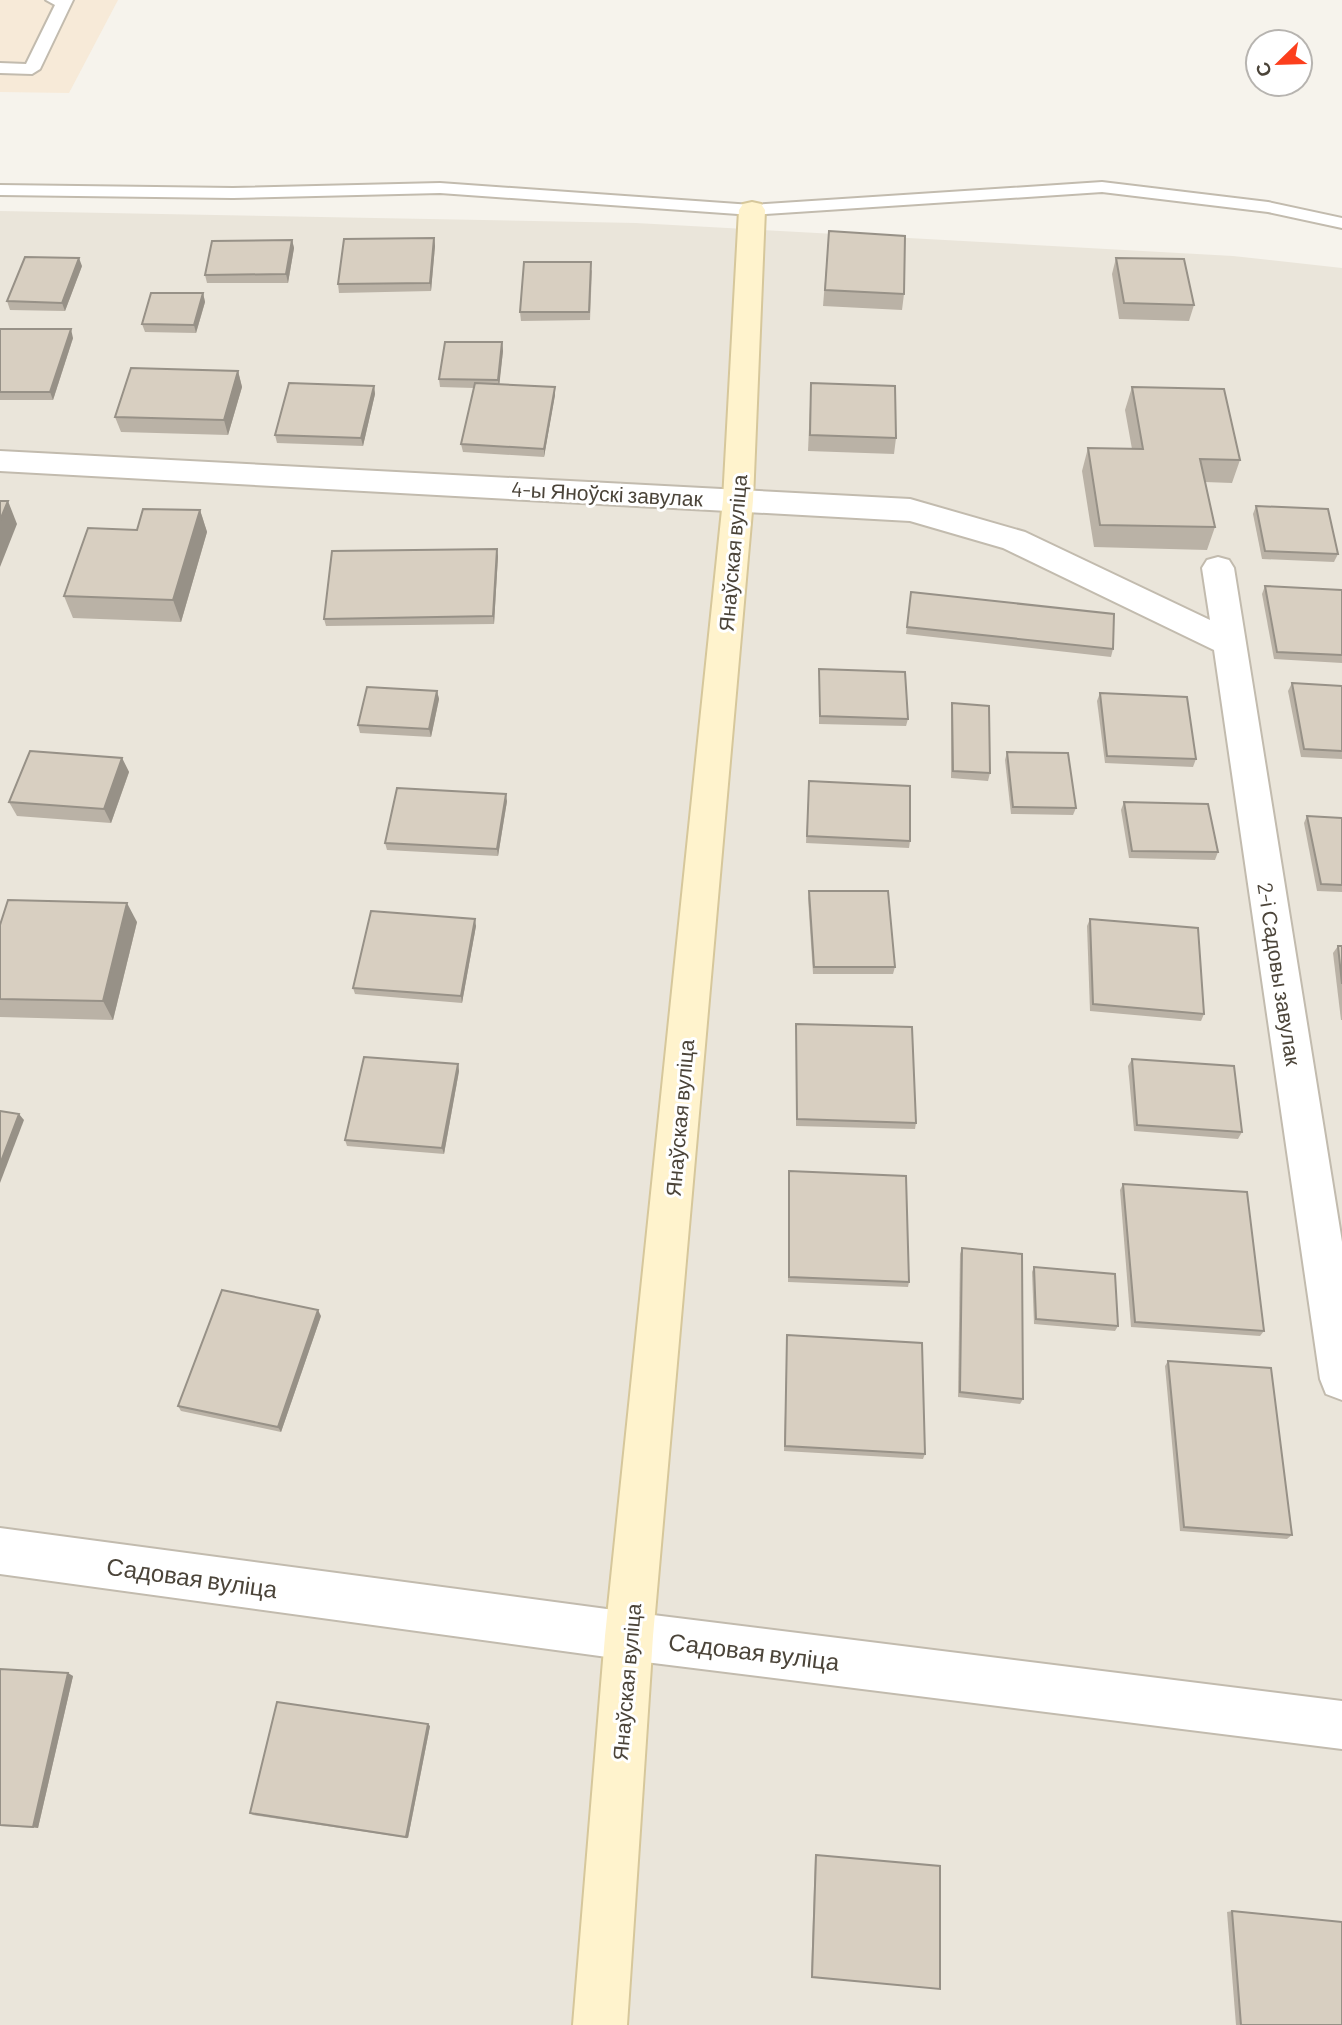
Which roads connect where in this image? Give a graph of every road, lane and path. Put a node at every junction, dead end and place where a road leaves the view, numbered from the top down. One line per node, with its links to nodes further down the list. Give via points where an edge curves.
1 (54, 0): 2 (lane, via 65,0 32,69)
2 (0, 68)
3 (0, 190): 4 (lane, via 233,193 440,188)
4 (752, 210): 5 (lane, via 1102,187 1268,207); 7 (street, Янаўская вуліца)
5 (1342, 223)
6 (0, 461): 7 (street, 4-ы Яноўскі завулак)
7 (738, 500): 9 (street, 4-ы Яноўскі завулак, via 911,510 936,517 1014,540); 12 (street, Янаўская вуліца)
8 (1218, 568): 9 (street, 2-і Садовы завулак)
9 (1229, 643): 10 (street, 2-і Садовы завулак)
10 (1342, 1379)
11 (0, 1551): 12 (street, Садовая вуліца)
12 (629, 1636): 13 (street, Садовая вуліца); 14 (street, Янаўская вуліца)
13 (1342, 1725)
14 (600, 2025)

